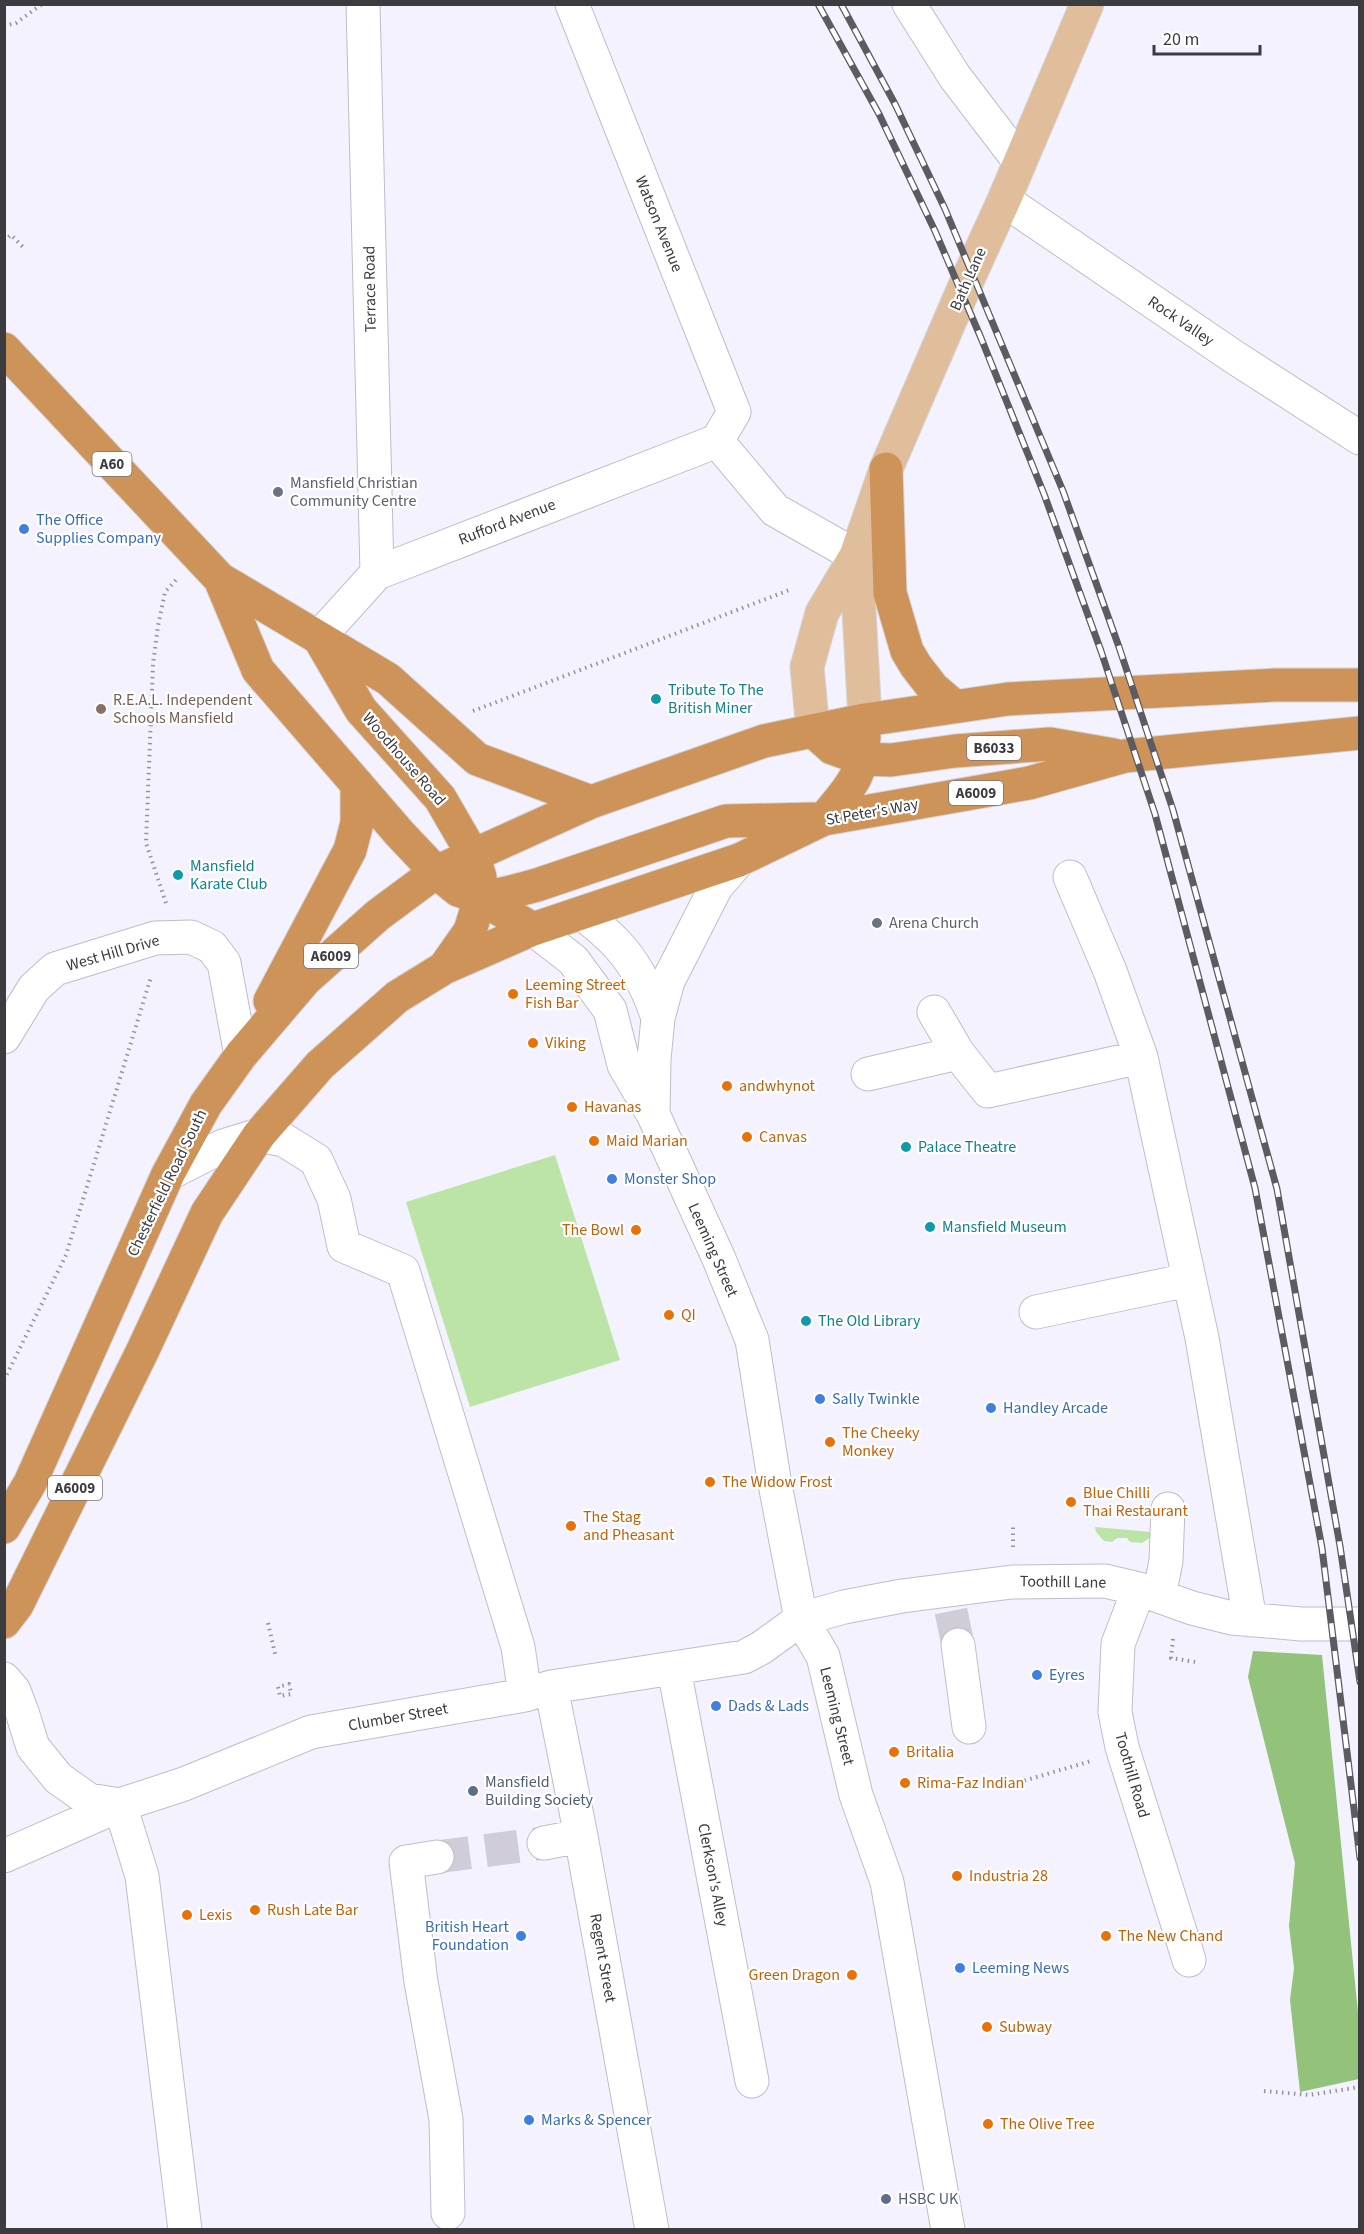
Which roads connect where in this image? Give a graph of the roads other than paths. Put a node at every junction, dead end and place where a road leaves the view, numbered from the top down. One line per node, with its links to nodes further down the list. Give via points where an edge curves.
1 (363, 4): 12 (street, Terrace Road)
2 (572, 4): 9 (street, Watson Avenue, via 734,411)
3 (909, 4): 5 (street, via 955,77)
4 (1087, 4): 5 (main road, Bath Lane)
5 (1020, 162): 6 (main road, Bath Lane)
6 (1004, 200): 8 (street, Rock Valley); 10 (main road, Bath Lane)
7 (4, 349): 13 (highway, A60)
8 (1359, 438)
9 (717, 441): 11 (street, via 775,510); 12 (street, Rufford Avenue)
10 (886, 469): 11 (main road, Bath Lane); 16 (highway, via 890,593 907,651 933,688)
11 (856, 556): 17 (main road, Bath Lane); 18 (main road, Bath Lane, via 822,613 807,667)
12 (377, 573): 14 (street, Rufford Avenue)
13 (220, 579): 14 (highway, A60); 22 (highway, A60, via 258,670)
14 (319, 637): 23 (highway, via 388,679 477,759); 25 (highway, Woodhouse Road, via 361,711 440,798)
15 (1359, 685): 16 (highway, A6009, via 1275,685 1008,699)
16 (954, 706): 17 (highway, A6009)
17 (865, 720): 18 (highway, A6009); 21 (highway)
18 (813, 731): 21 (highway, B6033, via 832,748); 23 (highway, A6009, via 764,741)
19 (1359, 734): 20 (highway, St Peter's Way / A6009)
20 (1125, 756): 21 (highway, B6033, via 1050,744 891,760); 24 (highway, St Peter's Way / A6009, via 1029,783)
21 (863, 759): 24 (highway, via 856,778)
22 (357, 784): 27 (highway, A60); 38 (highway, via 357,823 349,854)
23 (591, 802): 25 (highway, A6009)
24 (824, 819): 26 (highway, St Peter's Way / A6009); 29 (highway, via 726,821)
25 (473, 855): 27 (highway, A6009); 29 (highway); 30 (highway, Woodhouse Road, via 480,877)
26 (739, 860): 31 (highway, St Peter's Way / A6009); 35 (street, Leeming Street, via 716,886 684,945)
27 (436, 872): 30 (highway, via 458,890); 38 (highway, Chesterfield Road South / A6009, via 378,915 305,980)
28 (1070, 877): 39 (street)
29 (537, 885): 30 (highway); 31 (highway)
30 (480, 898): 32 (highway); 33 (highway, via 470,931)
31 (582, 913): 32 (highway, St Peter's Way / A6009); 35 (street, Leeming Street, via 615,942 630,962 650,995)
32 (533, 929): 33 (highway, St Peter's Way / A6009); 41 (street, Leeming Street, via 573,960 610,1010 624,1065)
33 (444, 968): 42 (highway, St Peter's Way / A6009, via 397,997 320,1065)
34 (934, 1012): 37 (street)
35 (658, 1018): 41 (street, Leeming Street)
36 (9, 1021): 38 (street, West Hill Drive, via 34,988 55,969 155,938 191,937 212,947 224,963)
37 (958, 1053): 39 (street, via 987,1091); 40 (street)
38 (241, 1055): 43 (highway, Chesterfield Road South / A6009, via 206,1104)
39 (1141, 1058): 44 (street)
40 (868, 1074)
41 (653, 1114): 49 (street, Leeming Street, via 752,1340)
42 (259, 1135): 43 (street, via 223,1146); 51 (highway, A6009, via 207,1213 22,1594); 56 (street, Regent Street, via 284,1140 316,1160 334,1199 344,1246 403,1271 518,1647)
43 (168, 1174): 47 (highway, Chesterfield Road South / A6009, via 30,1483)
44 (1188, 1280): 45 (street); 50 (street, via 1202,1338)
45 (1036, 1312)
46 (1168, 1509): 48 (street, Toothill Road, via 1166,1561)
47 (4, 1527)
48 (1149, 1593): 49 (street, Toothill Lane, via 1105,1581 1023,1581 950,1600 902,1596); 50 (street, Toothill Lane, via 1192,1608); 63 (street, Toothill Road, via 1118,1644 1114,1712)
49 (801, 1619): 54 (street, Clumber Street, via 744,1657); 68 (street, Leeming Street, via 823,1656 856,1795 887,1882)
50 (1250, 1620): 52 (street, Toothill Lane)
51 (4, 1622)
52 (1359, 1624)
53 (958, 1645): 57 (street)
54 (674, 1668): 56 (street, Clumber Street); 64 (street, Clerkson's Alley)
55 (4, 1679): 58 (street, via 14,1691 33,1747 58,1778 89,1800)
56 (538, 1691): 58 (street, Clumber Street, via 311,1732 184,1784); 60 (street, Regent Street)
57 (969, 1727)
58 (120, 1805): 61 (street, Clumber Street); 66 (street, via 142,1876)
59 (544, 1843): 60 (street)
60 (584, 1852): 67 (street, Regent Street)
61 (4, 1856)
62 (437, 1857): 65 (street, via 406,1862 421,1983 446,2119)
63 (1189, 1960)
64 (752, 2081)
65 (448, 2213)
66 (185, 2229)
67 (652, 2229)
68 (948, 2229)

